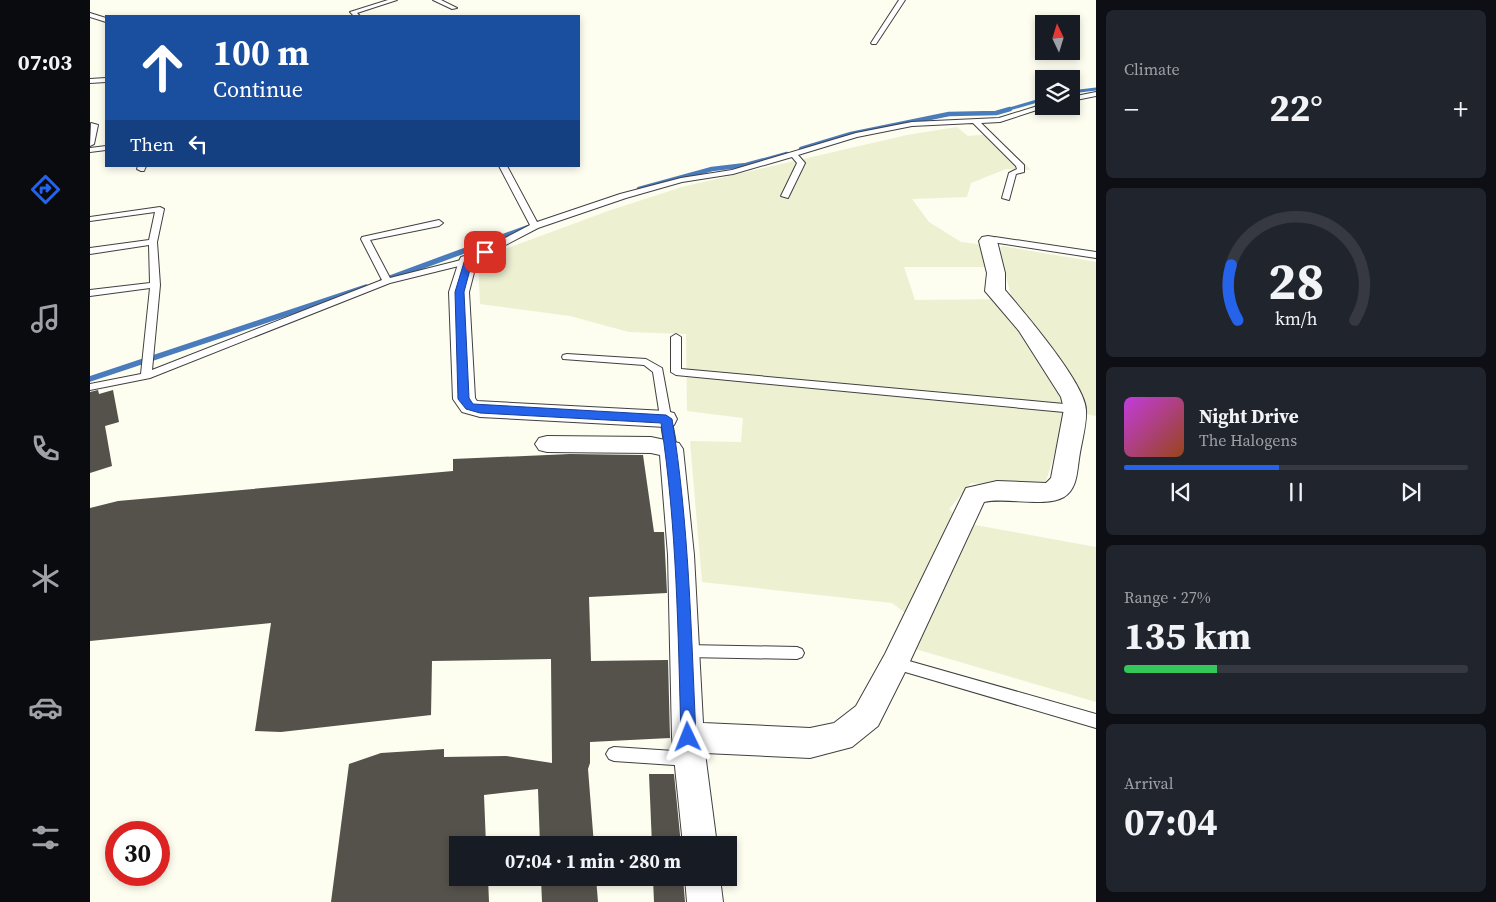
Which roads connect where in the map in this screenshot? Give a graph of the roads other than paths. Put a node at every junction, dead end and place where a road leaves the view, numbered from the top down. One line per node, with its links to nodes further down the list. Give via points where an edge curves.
1 (394, 0): 6 (lane, via 353,12)
2 (436, 0): 4 (lane)
3 (902, 0): 8 (lane)
4 (454, 8)
5 (90, 15): 7 (lane)
6 (356, 15)
7 (105, 20)
8 (874, 44)
9 (105, 80): 10 (lane)
10 (90, 81)
11 (1096, 94): 12 (lane)
12 (1080, 97)
13 (1035, 109): 14 (lane, via 1000,120)
14 (975, 121): 19 (lane, via 912,124 856,135); 22 (lane, via 1020,165 1021,170 1013,173)
15 (94, 125): 16 (lane)
16 (90, 144)
17 (105, 148): 18 (lane)
18 (90, 150)
19 (794, 155): 21 (lane, via 801,163); 25 (lane, via 632,193)
20 (504, 167): 25 (lane)
21 (785, 196)
22 (1006, 198)
23 (90, 219): 27 (lane, via 160,210)
24 (440, 223): 31 (lane, via 365,239)
25 (535, 226): 30 (lane)
26 (992, 240): 29 (lane); 38 (street, via 995,291 1026,327 1062,379)
27 (153, 242): 28 (lane); 32 (lane)
28 (90, 251)
29 (1096, 255)
30 (468, 261): 31 (lane); 39 (street, via 460,292 464,399 470,407)
31 (387, 281): 36 (lane)
32 (155, 285): 33 (lane); 36 (lane)
33 (90, 293)
34 (676, 337): 38 (lane, via 676,372)
35 (566, 357): 39 (lane, via 646,362 658,370)
36 (146, 376): 37 (lane)
37 (90, 387)
38 (1075, 410): 44 (street, via 1063,482 1055,490 997,490 975,495)
39 (666, 419): 41 (lane)
40 (547, 444): 41 (street, via 651,445)
41 (671, 449): 42 (street, via 681,547)
42 (686, 651): 43 (lane); 46 (street)
43 (797, 653)
44 (895, 663): 45 (lane); 46 (street, via 867,716 841,736 810,743)
45 (1096, 721)
46 (690, 748): 47 (lane); 48 (street)
47 (614, 754)
48 (699, 836)
49 (704, 886): 50 (street)
50 (705, 902)

